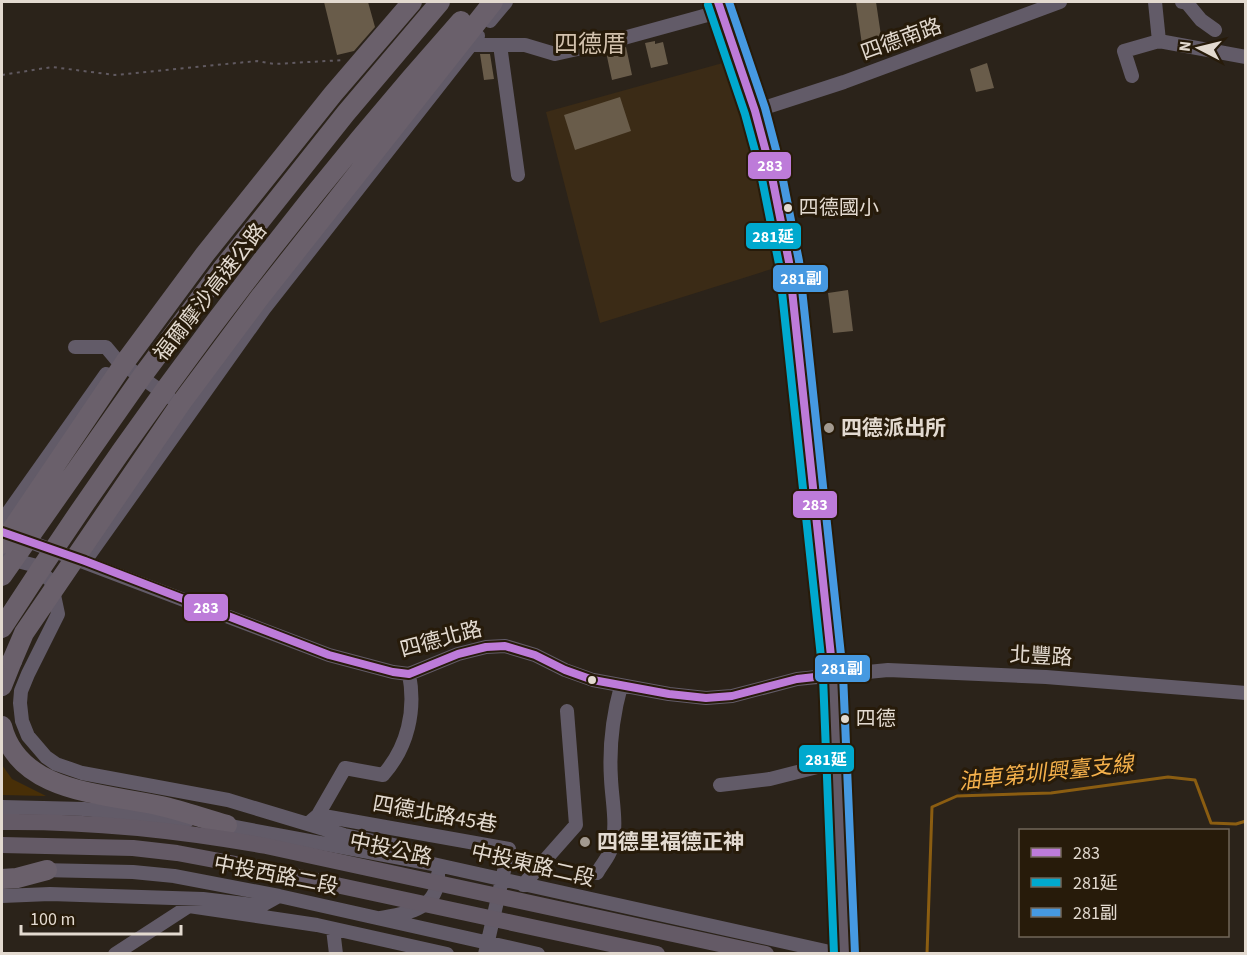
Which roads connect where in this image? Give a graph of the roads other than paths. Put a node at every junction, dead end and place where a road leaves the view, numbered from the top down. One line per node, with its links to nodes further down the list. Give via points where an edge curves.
1 (407, 2): 20 (street, via 353,59)
2 (412, 2): 24 (highway, bridge, via 205,254 125,362)
3 (440, 2): 29 (highway, 福爾摩沙高速公路, bridge, via 222,269)
4 (477, 2): 30 (highway, 福爾摩沙高速公路, bridge, via 368,129 243,285 164,391)
5 (493, 2): 33 (highway, bridge, via 181,403 24,633)
6 (506, 2): 13 (street)
7 (1060, 2): 17 (street, 四德南路)
8 (1155, 2): 12 (street)
9 (1182, 2): 11 (street)
10 (720, 6): 14 (street, via 609,42 555,54 525,45); 17 (main road)
11 (1215, 30)
12 (1159, 41): 15 (street); 16 (street, via 1124,51)
13 (472, 45): 14 (street); 21 (street, via 264,309)
14 (500, 45): 18 (street)
15 (1245, 57)
16 (1132, 76)
17 (755, 111): 32 (main road, via 789,262)
18 (519, 175)
19 (75, 347): 20 (street, via 106,347)
20 (116, 359): 21 (street); 22 (street)
21 (191, 412): 27 (street)
22 (2, 521)
23 (2, 532): 25 (street, 四德北路)
24 (2, 544)
25 (44, 547): 27 (street, 四德北路); 28 (street)
26 (2, 557): 28 (street)
27 (85, 561): 31 (street, 四德北路, via 329,655)
28 (33, 565): 41 (street, via 51,581 58,614 28,674 20,703 28,736 46,757 82,773)
29 (2, 576)
30 (2, 628)
31 (409, 674): 34 (street, 四德北路, via 458,654 505,646 593,680); 41 (street, 四德北路45巷, via 412,708 397,758 383,775 345,768)
32 (833, 675): 34 (street, 四德北路, via 706,698); 35 (street, 北豐路, via 888,670 1046,676); 38 (main road)
33 (2, 686)
34 (621, 686): 48 (street, via 613,728 614,835 611,851)
35 (1245, 693)
36 (567, 711): 51 (street, via 576,825)
37 (2, 726): 43 (highway, via 15,755 61,786 161,806)
38 (837, 762): 39 (street, via 770,779); 64 (main road)
39 (720, 785)
40 (2, 807): 43 (street, 中投東路二段, via 84,809)
41 (312, 820): 45 (street, via 344,835 394,845); 50 (street, 四德北路45巷, via 509,849)
42 (2, 822): 62 (main road, 中投公路, bridge, via 100,825 219,837)
43 (227, 825): 45 (street, 中投東路二段)
44 (2, 845): 61 (main road, bridge, via 133,848 177,854)
45 (433, 864): 50 (street, 中投東路二段); 54 (street, via 438,884 430,901 410,913)
46 (47, 870): 47 (street, 中投西路二段); 49 (highway); 53 (street, 中投西路二段, via 174,876)
47 (2, 871)
48 (597, 873)
49 (2, 879)
50 (501, 880): 51 (street, 中投東路二段); 56 (street, 四德北路45巷)
51 (523, 885): 63 (street, 中投東路二段)
52 (2, 896): 53 (street, via 204,899 261,906)
53 (279, 896): 54 (street, 中投西路二段)
54 (381, 918): 56 (street, 中投西路二段)
55 (333, 929): 57 (street, via 189,906); 58 (street); 59 (street)
56 (487, 948): 60 (street, 中投西路二段)
57 (115, 954)
58 (336, 954)
59 (447, 954)
60 (538, 954)
61 (657, 954)
62 (766, 954)
63 (839, 954)
64 (845, 954)

